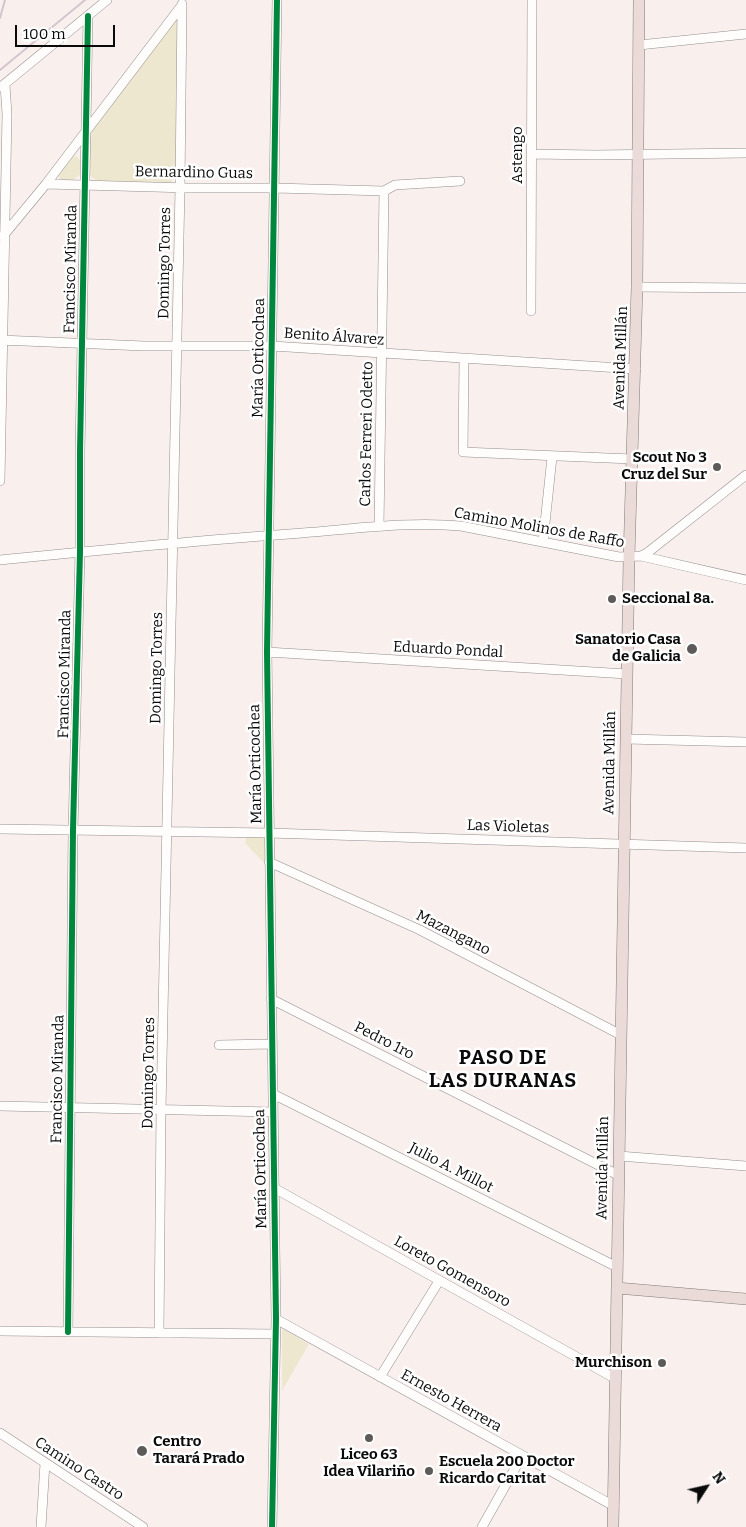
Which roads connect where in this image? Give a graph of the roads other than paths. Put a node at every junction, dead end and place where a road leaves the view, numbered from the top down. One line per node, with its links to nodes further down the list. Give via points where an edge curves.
1 (107, 0): 6 (street)
2 (277, 0): 18 (street, María Orticochea)
3 (532, 0): 12 (street, Astengo)
4 (639, 0): 8 (main road, Avenida Millán)
5 (184, 2): 10 (street); 17 (street, Domingo Torres)
6 (88, 16): 9 (street); 10 (street, Francisco Miranda)
7 (746, 34): 8 (street)
8 (639, 45): 13 (main road, Avenida Millán)
9 (3, 86): 20 (street, via 7,114)
10 (87, 130): 15 (street); 16 (street, Francisco Miranda)
11 (746, 153): 13 (street)
12 (532, 154): 13 (street); 23 (street, Astengo)
13 (638, 154): 21 (main road, Avenida Millán)
14 (460, 181): 19 (street, Bernardino Guas, via 395,185)
15 (46, 184): 16 (street, Bernardino Guas); 20 (street)
16 (85, 185): 17 (street, Bernardino Guas); 25 (street, Francisco Miranda)
17 (180, 188): 18 (street, Bernardino Guas); 26 (street, Domingo Torres)
18 (275, 188): 19 (street, Bernardino Guas); 27 (street, María Orticochea)
19 (384, 191): 28 (street, Carlos Ferreri Odetto)
20 (2, 237): 24 (street)
21 (638, 287): 22 (street); 30 (main road, Avenida Millán)
22 (746, 288)
23 (531, 311)
24 (1, 341): 25 (street, Benito Álvarez); 34 (street)
25 (82, 343): 26 (street, Benito Álvarez); 39 (street, Francisco Miranda)
26 (177, 346): 27 (street, Benito Álvarez); 38 (street, Domingo Torres)
27 (272, 346): 28 (street, Benito Álvarez); 36 (street, María Orticochea)
28 (382, 354): 29 (street, Benito Álvarez); 35 (street, Carlos Ferreri Odetto)
29 (464, 360): 30 (street, Benito Álvarez); 31 (street, via 463,452)
30 (636, 369): 32 (main road, Avenida Millán)
31 (552, 457): 32 (street); 37 (street)
32 (632, 459): 40 (main road, Avenida Millán)
33 (746, 475): 40 (street, Camino Molinos de Raffo)
34 (0, 481)
35 (379, 527): 36 (street, Camino Molinos de Raffo); 37 (street, Camino Molinos de Raffo, via 442,524)
36 (268, 535): 38 (street, Camino Molinos de Raffo); 43 (street, María Orticochea)
37 (543, 542): 40 (street, Camino Molinos de Raffo)
38 (174, 543): 39 (street, Camino Molinos de Raffo); 49 (street, Domingo Torres)
39 (80, 552): 41 (street, Camino Molinos de Raffo); 48 (street, Francisco Miranda)
40 (635, 557): 42 (street); 44 (main road, Avenida Millán)
41 (0, 560)
42 (746, 580)
43 (267, 652): 44 (street, Eduardo Pondal); 50 (street, María Orticochea)
44 (627, 674): 45 (main road, Avenida Millán)
45 (626, 739): 46 (street); 51 (main road, Avenida Millán)
46 (746, 742)
47 (0, 829): 48 (street)
48 (73, 830): 49 (street); 60 (street, Francisco Miranda)
49 (168, 832): 50 (street); 61 (street, Domingo Torres)
50 (269, 833): 51 (street, Las Violetas); 53 (street, María Orticochea)
51 (624, 845): 52 (street, Las Violetas); 55 (main road, Avenida Millán)
52 (746, 848)
53 (269, 862): 54 (street, María Orticochea); 55 (street, Mazangano, via 420,930)
54 (271, 999): 56 (street, María Orticochea); 65 (street, Pedro 1ro)
55 (621, 1036): 63 (main road, Avenida Millán)
56 (272, 1044): 57 (street); 58 (street, María Orticochea)
57 (219, 1045)
58 (273, 1094): 62 (street, María Orticochea); 67 (street, Julio A. Millot)
59 (0, 1106): 60 (street)
60 (71, 1108): 61 (street); 73 (street, Francisco Miranda)
61 (162, 1110): 62 (street); 74 (street, Domingo Torres)
62 (273, 1112): 66 (street, María Orticochea)
63 (619, 1156): 64 (street); 65 (main road, Avenida Millán)
64 (746, 1166)
65 (618, 1174): 67 (main road, Avenida Millán)
66 (274, 1188): 68 (street, Loreto Gomensoro); 71 (street, María Orticochea)
67 (617, 1268): 69 (main road, Avenida Millán)
68 (439, 1281): 76 (street); 77 (street, Loreto Gomensoro)
69 (617, 1288): 70 (main road); 77 (main road, Avenida Millán)
70 (746, 1298)
71 (276, 1319): 75 (street, María Orticochea); 76 (street, Ernesto Herrera)
72 (0, 1331): 73 (street)
73 (68, 1332): 74 (street)
74 (159, 1333): 75 (street)
75 (275, 1334): 84 (street, María Orticochea)
76 (380, 1377): 79 (street, Ernesto Herrera)
77 (616, 1379): 81 (main road, Avenida Millán)
78 (0, 1433): 80 (street, Camino Castro)
79 (522, 1456): 81 (street, Ernesto Herrera); 85 (street)
80 (44, 1463): 82 (street, Camino Castro); 83 (street)
81 (614, 1506): 86 (main road, Avenida Millán)
82 (141, 1526)
83 (41, 1527)
84 (272, 1527)
85 (482, 1527)
86 (613, 1527)

